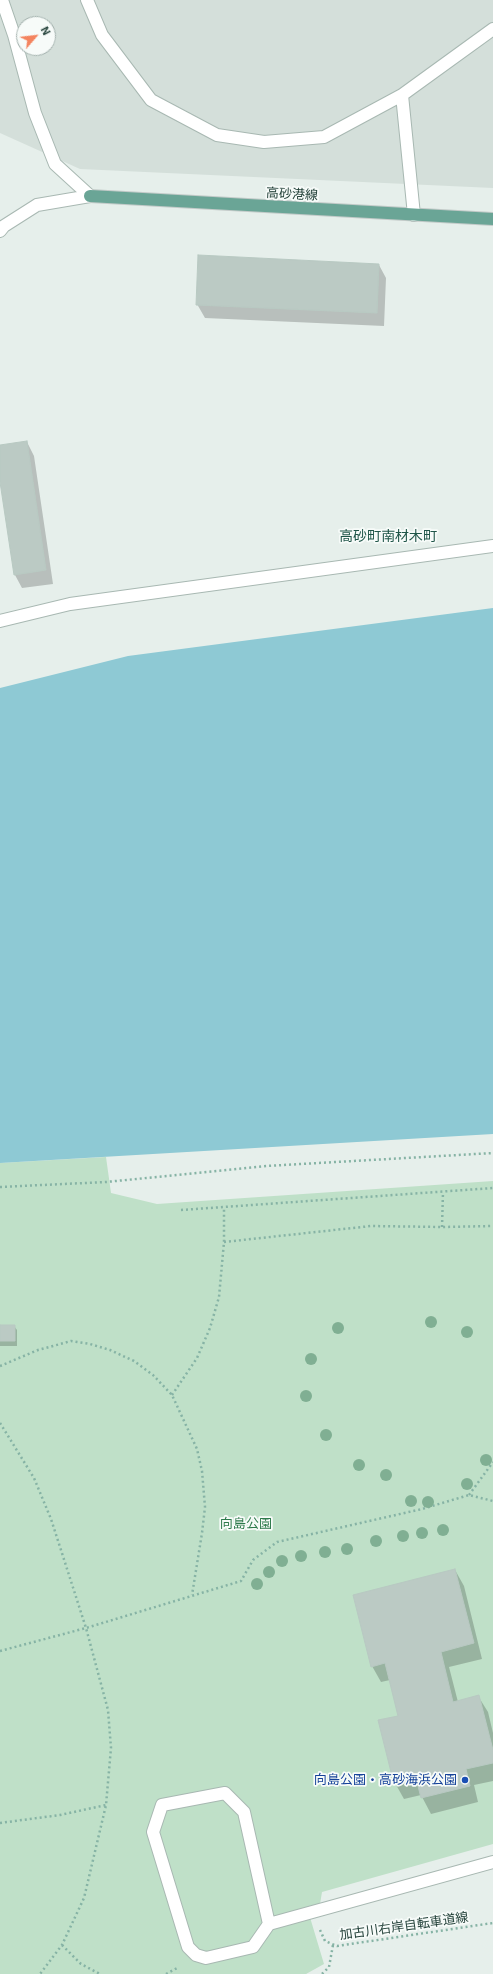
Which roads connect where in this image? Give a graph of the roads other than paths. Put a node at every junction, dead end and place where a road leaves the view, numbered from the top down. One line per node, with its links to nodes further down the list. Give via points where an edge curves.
1 (2, 0): 5 (street, via 35,113 55,164)
2 (87, 0): 4 (street, via 102,35 151,100 217,135 264,142 324,138)
3 (493, 29): 4 (street)
4 (402, 95): 6 (street)
5 (90, 196): 6 (main road, 高砂港線); 8 (street, via 37,205)
6 (414, 215): 7 (main road, 高砂港線)
7 (493, 219)
8 (0, 231)
9 (493, 546): 10 (street, via 70,604)
10 (0, 621)
11 (493, 1862): 12 (street)
12 (269, 1924): 12 (street, via 244,1812 225,1793 162,1805 153,1832 188,1946 196,1955 206,1958 253,1947)

